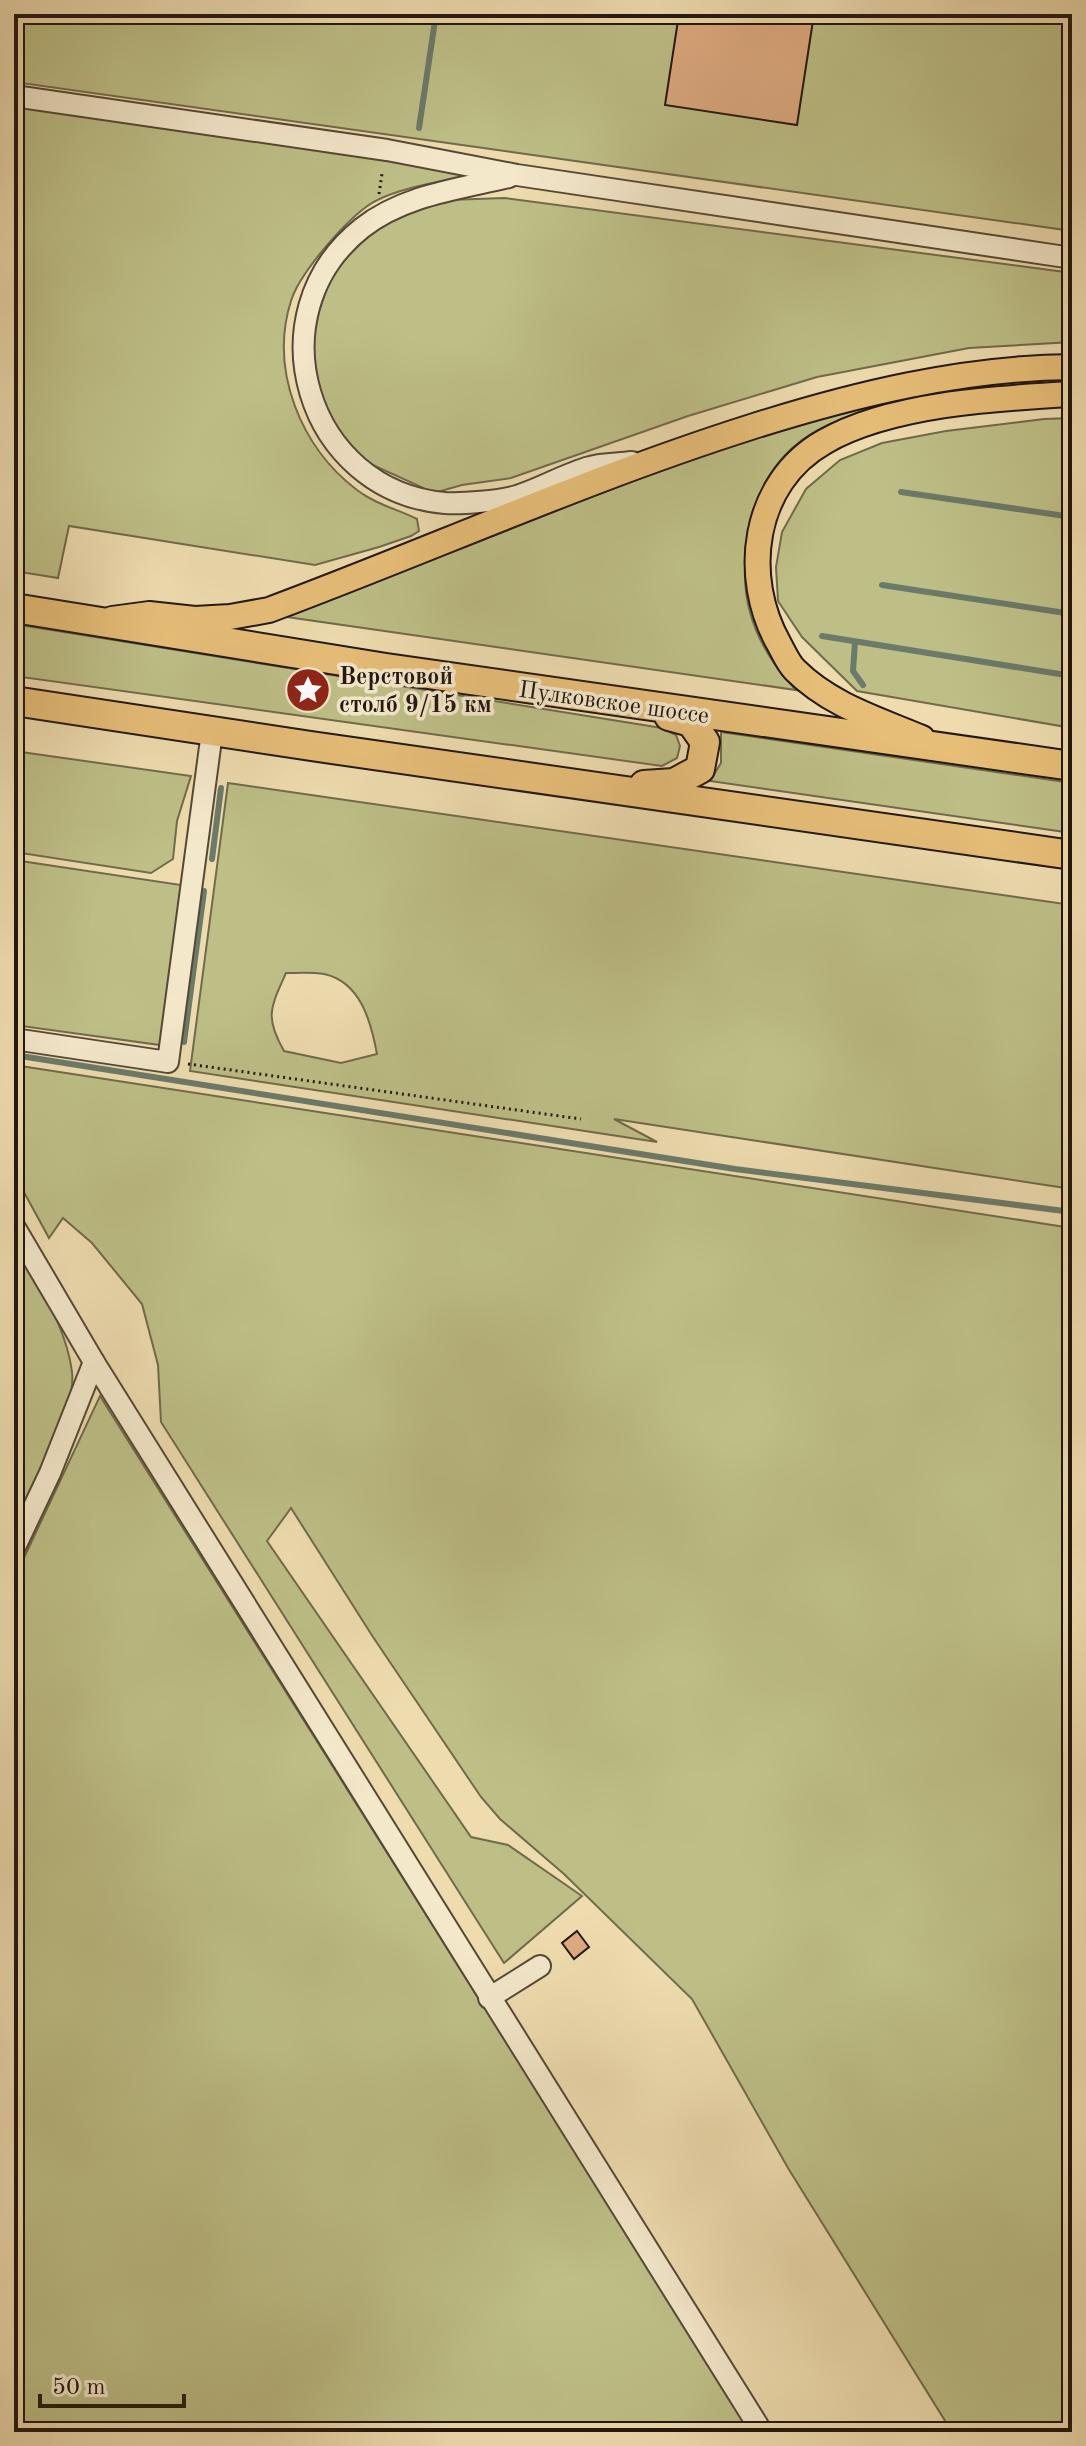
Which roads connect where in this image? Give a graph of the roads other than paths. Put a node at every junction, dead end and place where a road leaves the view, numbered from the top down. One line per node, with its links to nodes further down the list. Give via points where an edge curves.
1 (14, 96): 2 (street, via 180,115)
2 (517, 175): 3 (street); 6 (street, via 399,205 344,245 314,290 306,314 304,369 310,398 334,441 360,469 409,496 444,503 515,496 591,466)
3 (1072, 258)
4 (1072, 367): 6 (main road, via 885,389)
5 (1072, 394): 12 (main road, via 971,402 859,425 821,443 793,466 767,509 758,545 759,595 792,667 836,703)
6 (651, 461): 8 (main road, via 269,610 230,617 149,614)
7 (14, 608): 8 (highway, Пулковское шоссе)
8 (97, 621): 10 (highway, Пулковское шоссе)
9 (14, 701): 11 (highway)
10 (630, 704): 12 (highway, Пулковское шоссе); 14 (highway, via 691,722 705,742 700,769 674,783)
11 (212, 732): 14 (highway); 16 (street, via 168,1062)
12 (945, 748): 13 (highway, Пулковское шоссе)
13 (1072, 766)
14 (604, 789): 15 (highway)
15 (1072, 855)
16 (14, 1039)
17 (14, 1226): 18 (street)
18 (94, 1362): 19 (street); 21 (street)
19 (14, 1549)
20 (540, 1966): 21 (street)
21 (489, 1998): 22 (street)
22 (762, 2432)

